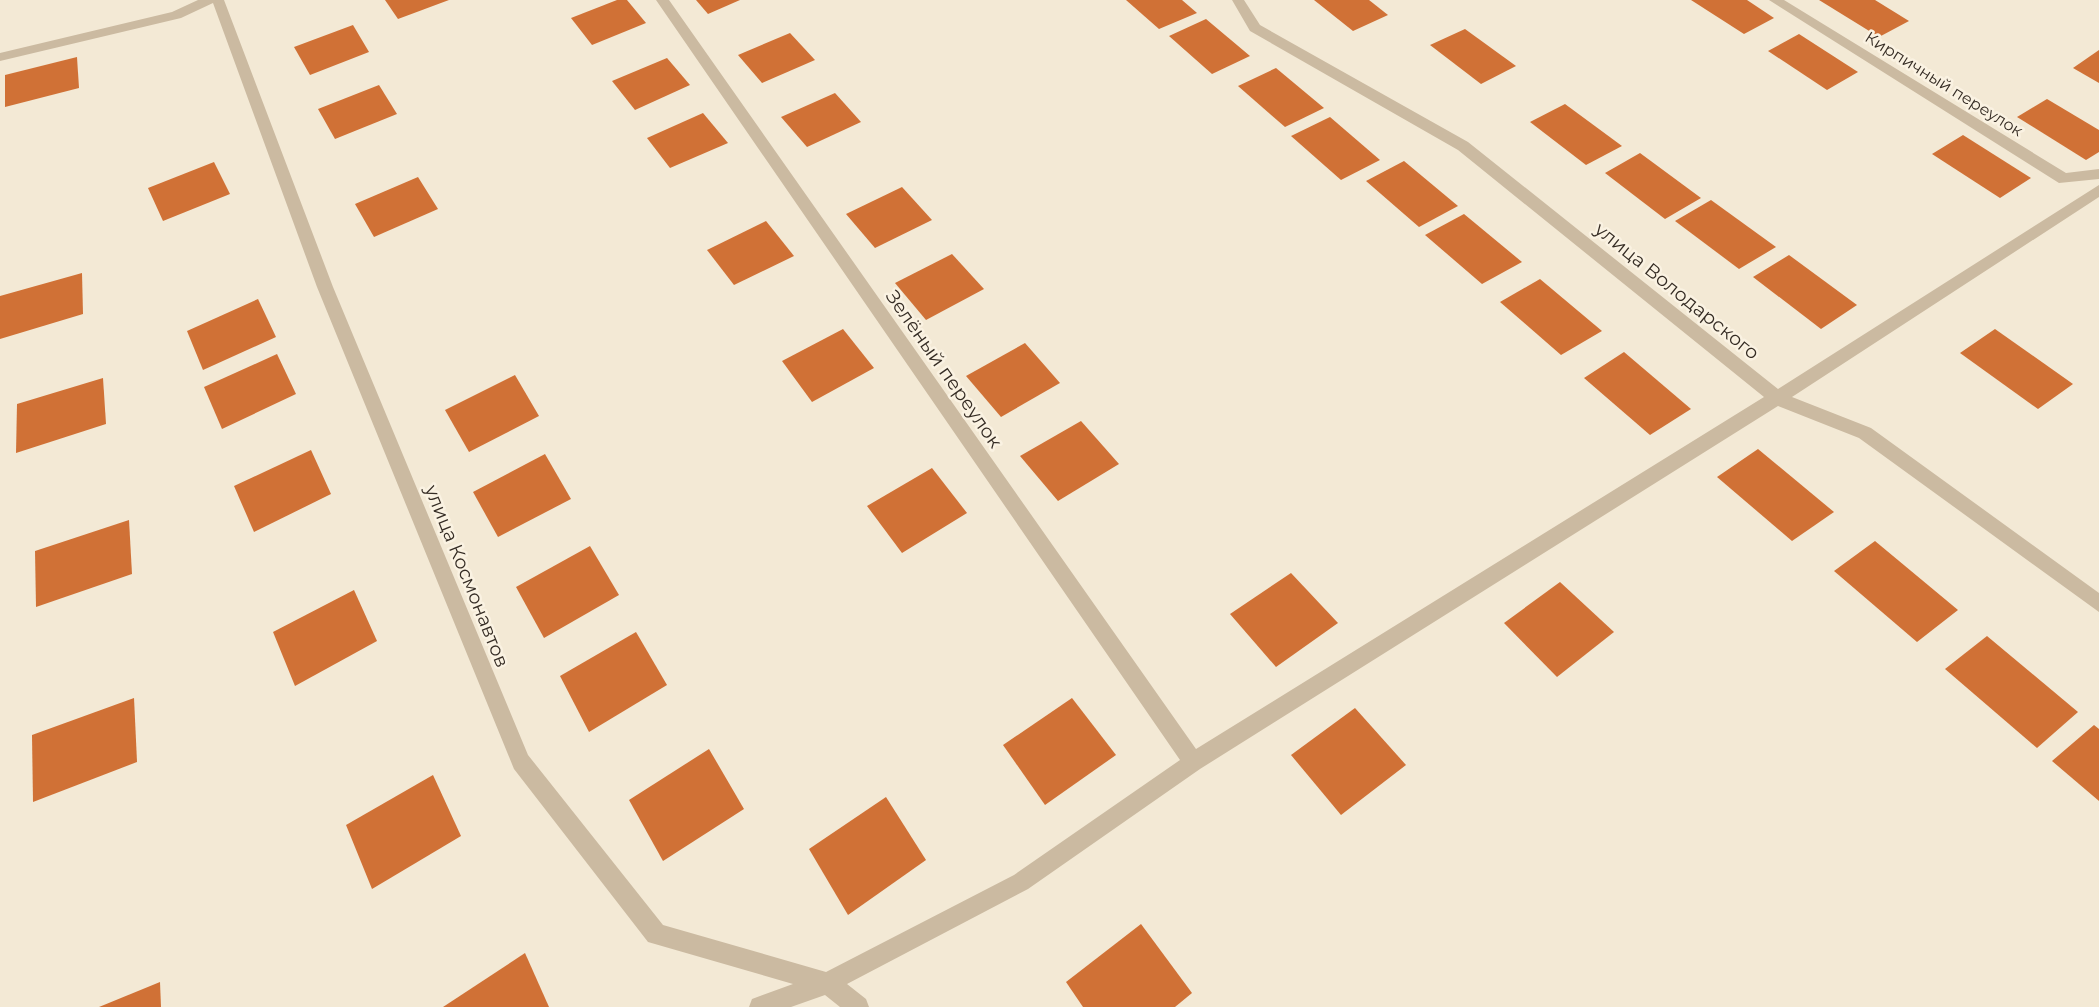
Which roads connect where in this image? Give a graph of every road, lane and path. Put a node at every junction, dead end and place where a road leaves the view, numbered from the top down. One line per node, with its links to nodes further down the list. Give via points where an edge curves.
1 (209, 0): 6 (street, via 176,15)
2 (218, 0): 12 (street, улица Космонавтов, via 325,287 521,762 656,934)
3 (662, 0): 11 (street, Зелёный переулок)
4 (1238, 0): 9 (street, улица Володарского, via 1255,28 1463,146)
5 (1775, 0): 7 (street, Кирпичный переулок, via 2063,179)
6 (0, 57)
7 (2099, 174)
8 (2099, 190): 9 (street)
9 (1777, 398): 10 (street, улица Володарского, via 1865,433); 11 (street)
10 (2099, 604)
11 (1192, 761): 12 (street, via 1021,882)
12 (827, 983): 13 (street); 14 (street, улица Космонавтов)
13 (760, 1007)
14 (858, 1007)

